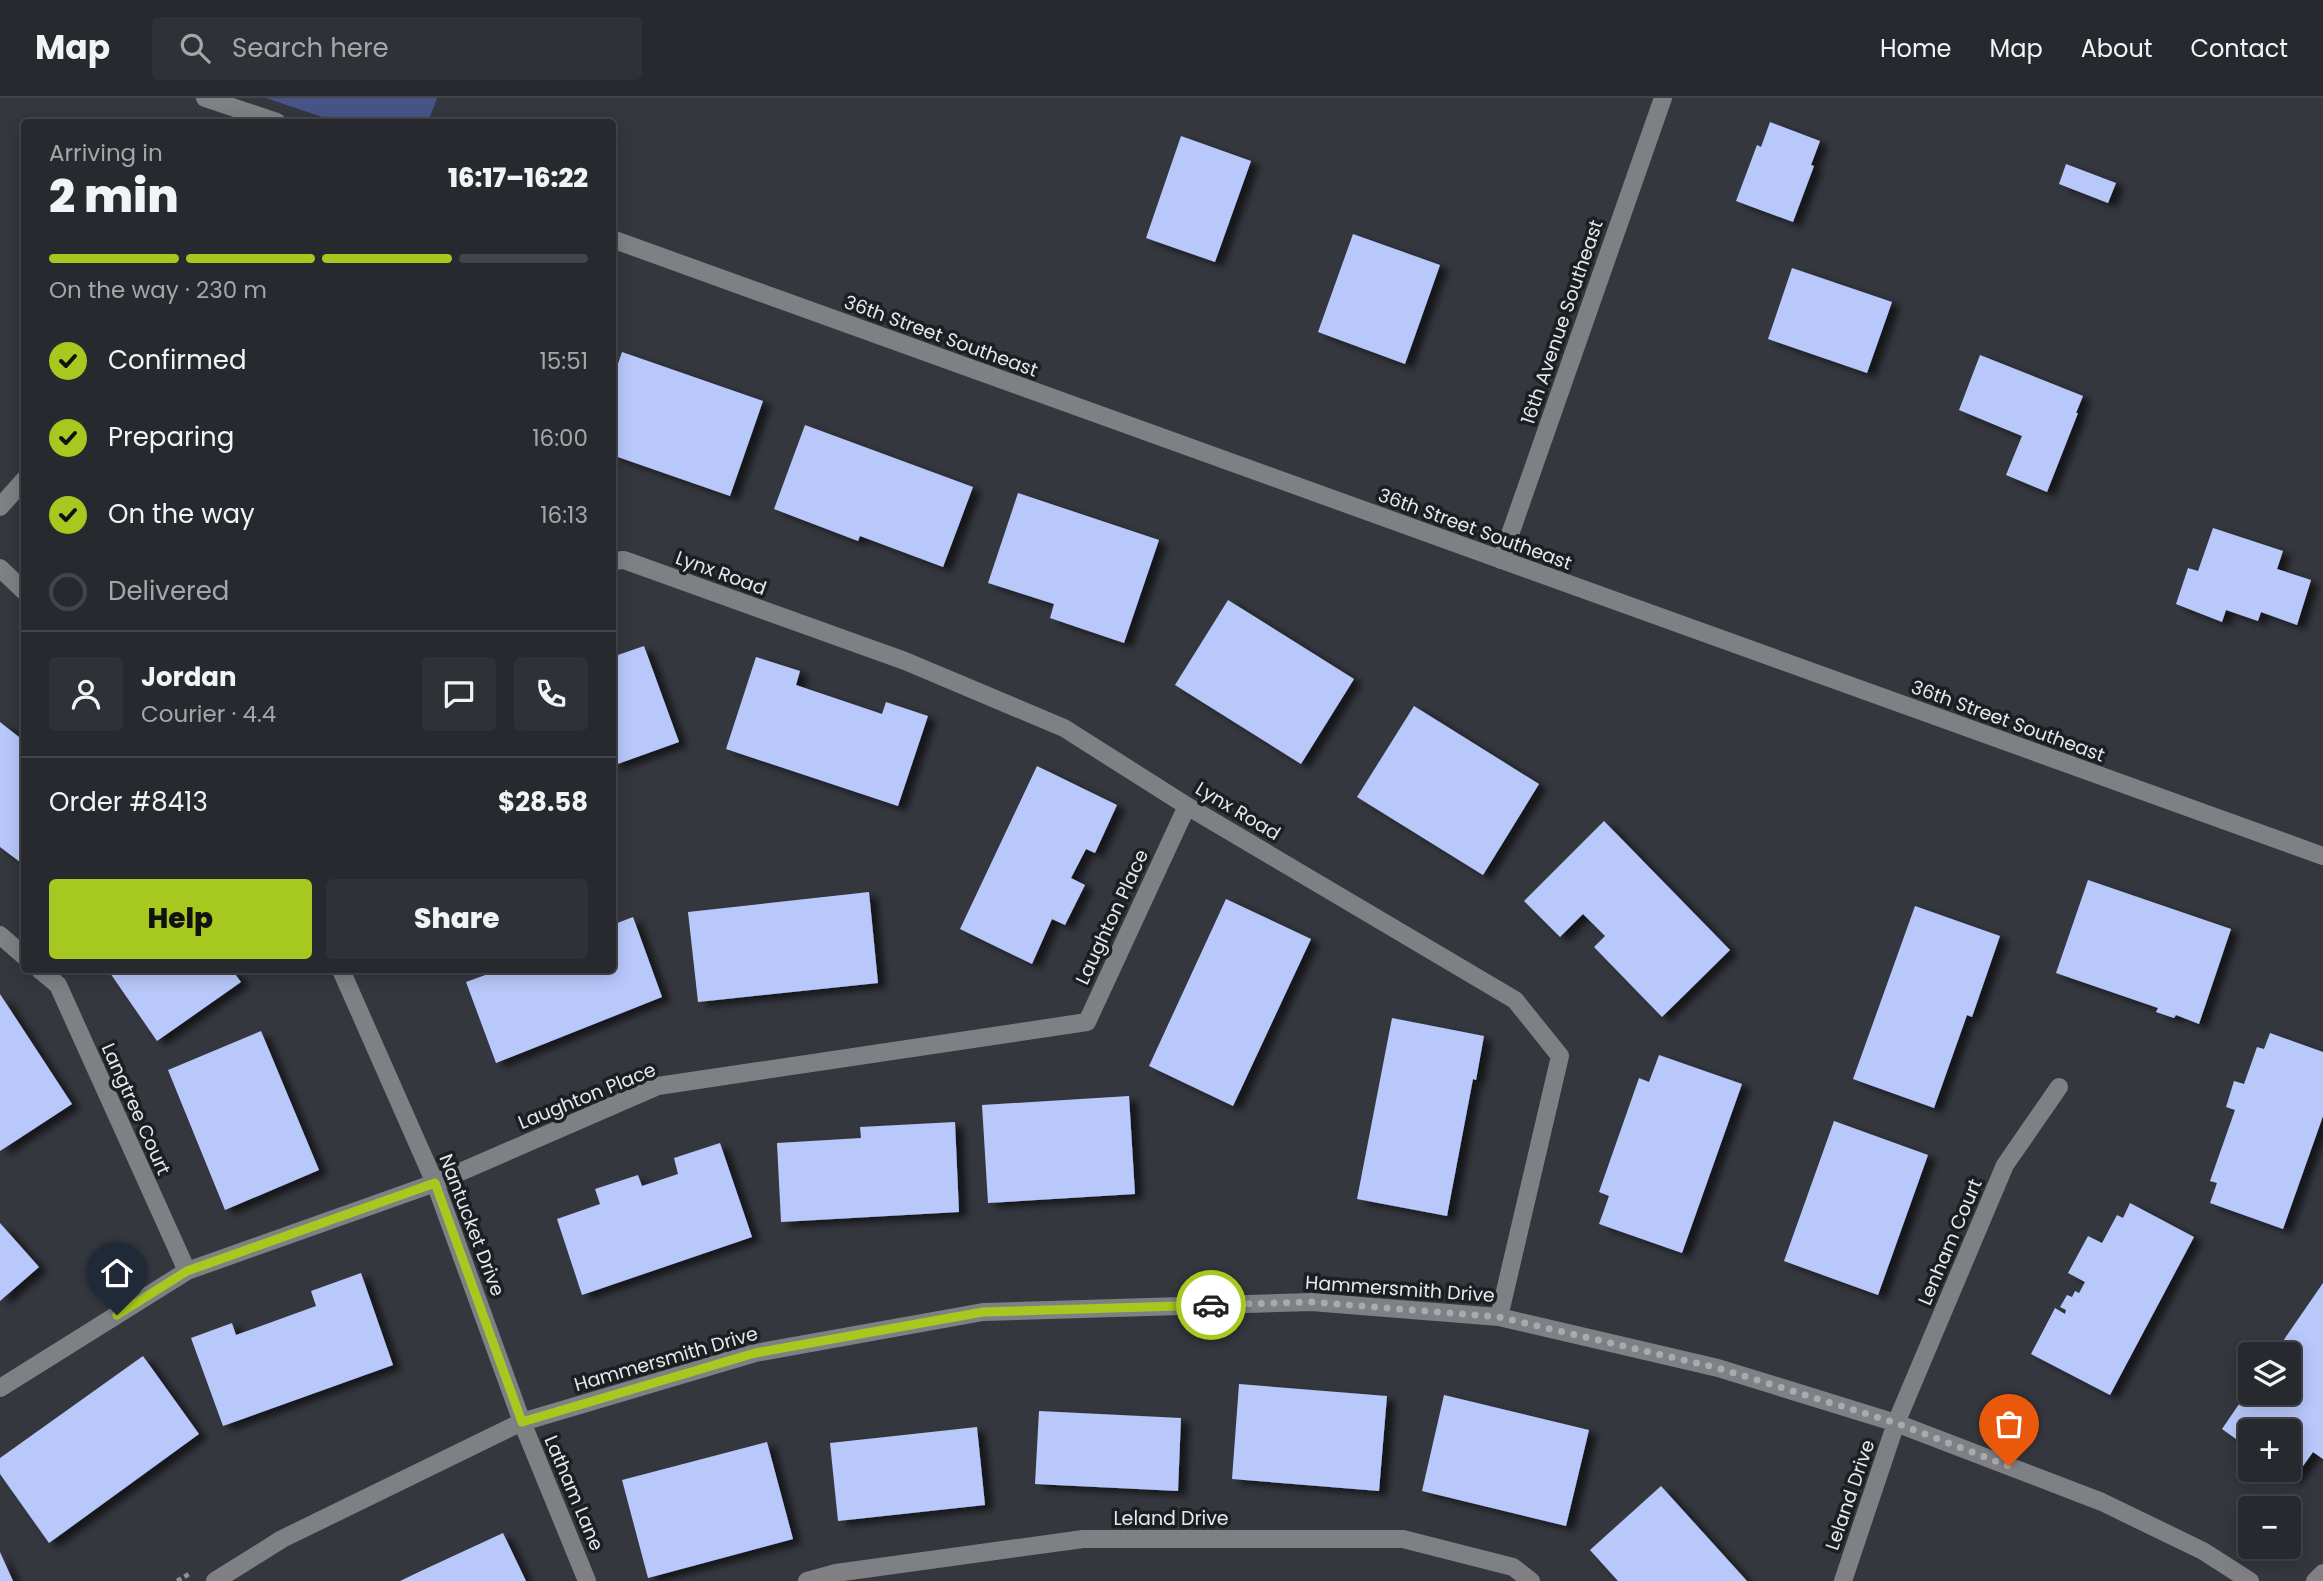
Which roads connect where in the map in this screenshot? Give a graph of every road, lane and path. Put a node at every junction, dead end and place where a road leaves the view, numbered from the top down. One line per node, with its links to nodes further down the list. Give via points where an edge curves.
1 (205, 98): 3 (street)
2 (1663, 98): 7 (street, 16th Avenue Southeast)
3 (268, 119)
4 (616, 240): 7 (street, 36th Street Southeast)
5 (21, 483): 6 (street)
6 (0, 507)
7 (1501, 560): 12 (street, 36th Street Southeast)
8 (616, 561): 11 (street, Lynx Road, via 905,661 1064,728)
9 (0, 568): 10 (street)
10 (21, 588)
11 (1187, 806): 18 (street, Laughton Place, via 1087,1022 658,1086); 20 (street, Lynx Road, via 1515,1000 1560,1056)
12 (2323, 856)
13 (0, 934): 14 (street)
14 (21, 953)
15 (44, 973): 19 (street, Langtree Court, via 58,985)
16 (342, 973): 18 (street, Nantucket Drive)
17 (2059, 1087): 23 (street, Lenham Court, via 2006,1165)
18 (435, 1183): 19 (street, Laughton Place); 22 (street, Nantucket Drive)
19 (187, 1271): 21 (street, Laughton Place)
20 (1499, 1317): 22 (street, Hammersmith Drive, via 1311,1302 983,1312 755,1353); 23 (street, Hammersmith Drive, via 1718,1368)
21 (0, 1388)
22 (522, 1422): 25 (street, Hammersmith Drive, via 282,1539); 26 (street, Latham Lane)
23 (1896, 1423): 29 (street, Leland Drive); 30 (street, Hammersmith Drive, via 2102,1502 2203,1551)
24 (2323, 1573): 31 (street)
25 (215, 1581)
26 (587, 1581)
27 (807, 1581): 28 (street, Leland Drive, via 836,1573 1083,1539 1403,1539 1513,1567)
28 (1531, 1581)
29 (1843, 1581)
30 (2250, 1581)
31 (2315, 1581)

